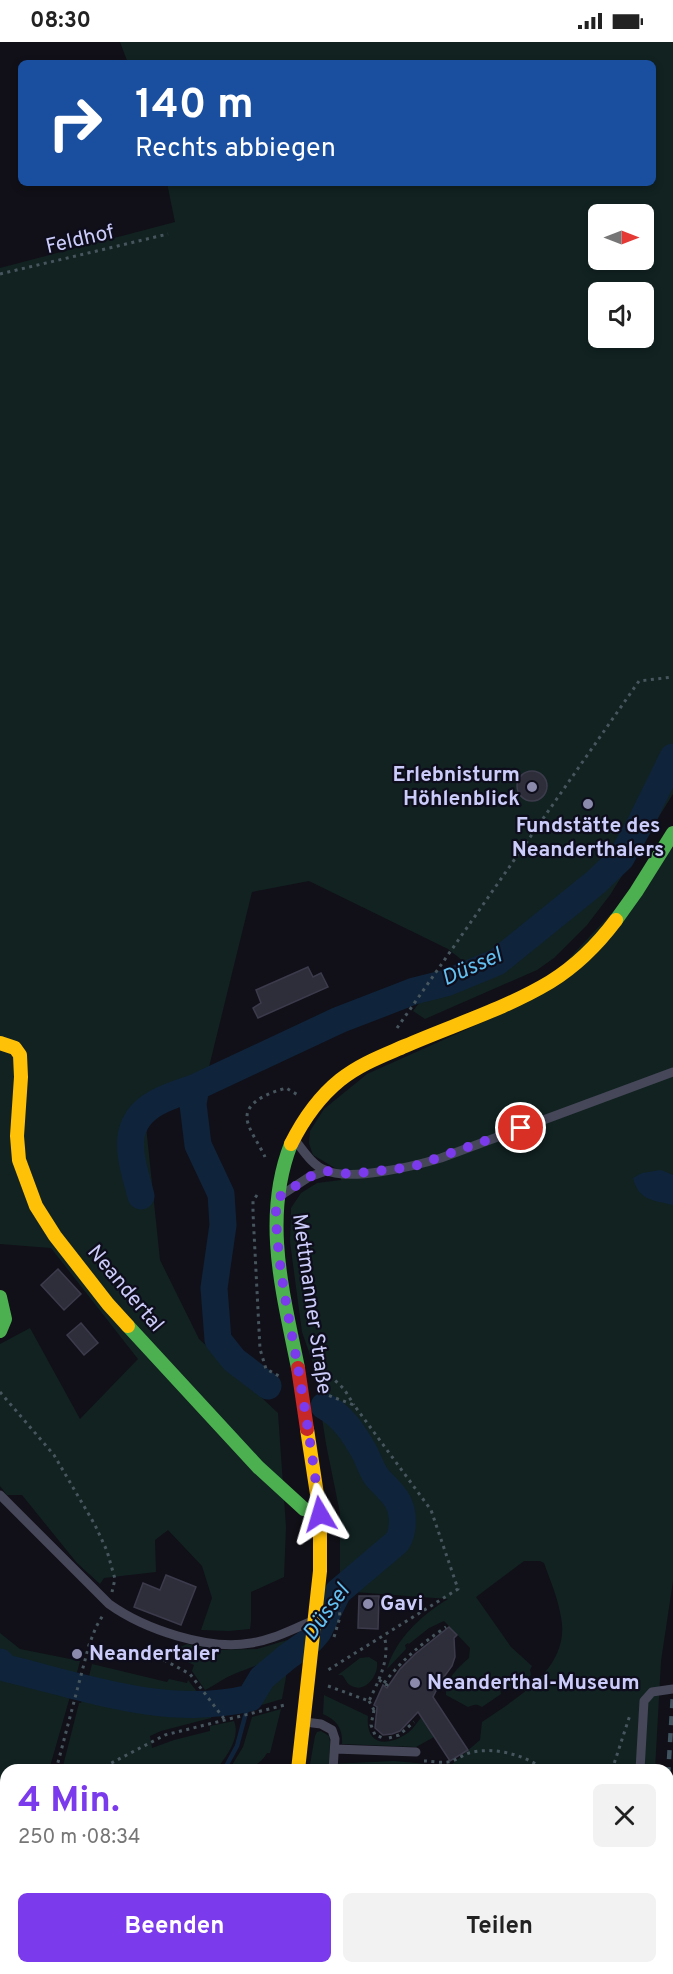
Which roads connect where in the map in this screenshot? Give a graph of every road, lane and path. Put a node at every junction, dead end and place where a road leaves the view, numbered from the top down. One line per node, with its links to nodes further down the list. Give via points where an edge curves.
1 (168, 234): 2 (path, Feldhof)
2 (0, 274)
3 (673, 677): 5 (path, via 639,681)
4 (673, 833): 8 (main road, Mettmanner Straße, via 614,925 558,978 356,1069 327,1091)
5 (400, 1023)
6 (0, 1043): 20 (main road, Neandertal, via 15,1048 20,1055 19,1160 36,1206 55,1236 108,1304 258,1467 304,1509)
7 (673, 1072): 9 (lane, via 412,1167 350,1174)
8 (293, 1138): 9 (lane); 11 (main road, Mettmanner Straße)
9 (326, 1171): 11 (lane, via 309,1177)
10 (256, 1196): 14 (path, via 253,1213 260,1349 266,1369)
11 (276, 1199): 20 (main road, Mettmanner Straße, bridge, via 279,1251)
12 (0, 1297): 13 (main road, via 5,1319)
13 (0, 1331)
14 (280, 1376)
15 (337, 1382): 18 (path)
16 (317, 1391): 18 (path)
17 (0, 1392): 21 (path, via 54,1455 95,1525 115,1579)
18 (354, 1405): 24 (path, via 431,1510 458,1589)
19 (0, 1495): 21 (lane)
20 (320, 1514): 22 (main road, Mettmanner Straße, via 320,1571)
21 (109, 1604): 22 (lane, via 154,1627 221,1644 253,1643); 38 (path, via 96,1627)
22 (314, 1624): 34 (main road, Mettmanner Straße)
23 (446, 1627): 27 (path, via 402,1661 385,1685)
24 (384, 1636): 26 (path); 27 (path, via 386,1650)
25 (164, 1660): 33 (path, via 190,1674)
26 (325, 1672)
27 (379, 1680): 30 (path)
28 (322, 1684): 30 (path)
29 (670, 1689): 44 (lane, via 652,1692 644,1701)
30 (369, 1701): 35 (path, via 375,1708 371,1725 375,1735 385,1739 399,1735)
31 (283, 1705): 33 (path)
32 (631, 1711): 43 (path)
33 (225, 1720): 39 (path, via 158,1738)
34 (303, 1722): 36 (lane, via 330,1727); 40 (main road, Mettmanner Straße)
35 (414, 1722)
36 (335, 1749): 37 (lane); 41 (lane)
37 (418, 1756): 42 (path, via 449,1763 469,1753 492,1751)
38 (58, 1764)
39 (109, 1764)
40 (299, 1764)
41 (334, 1764)
42 (535, 1764)
43 (614, 1764)
44 (640, 1764)

